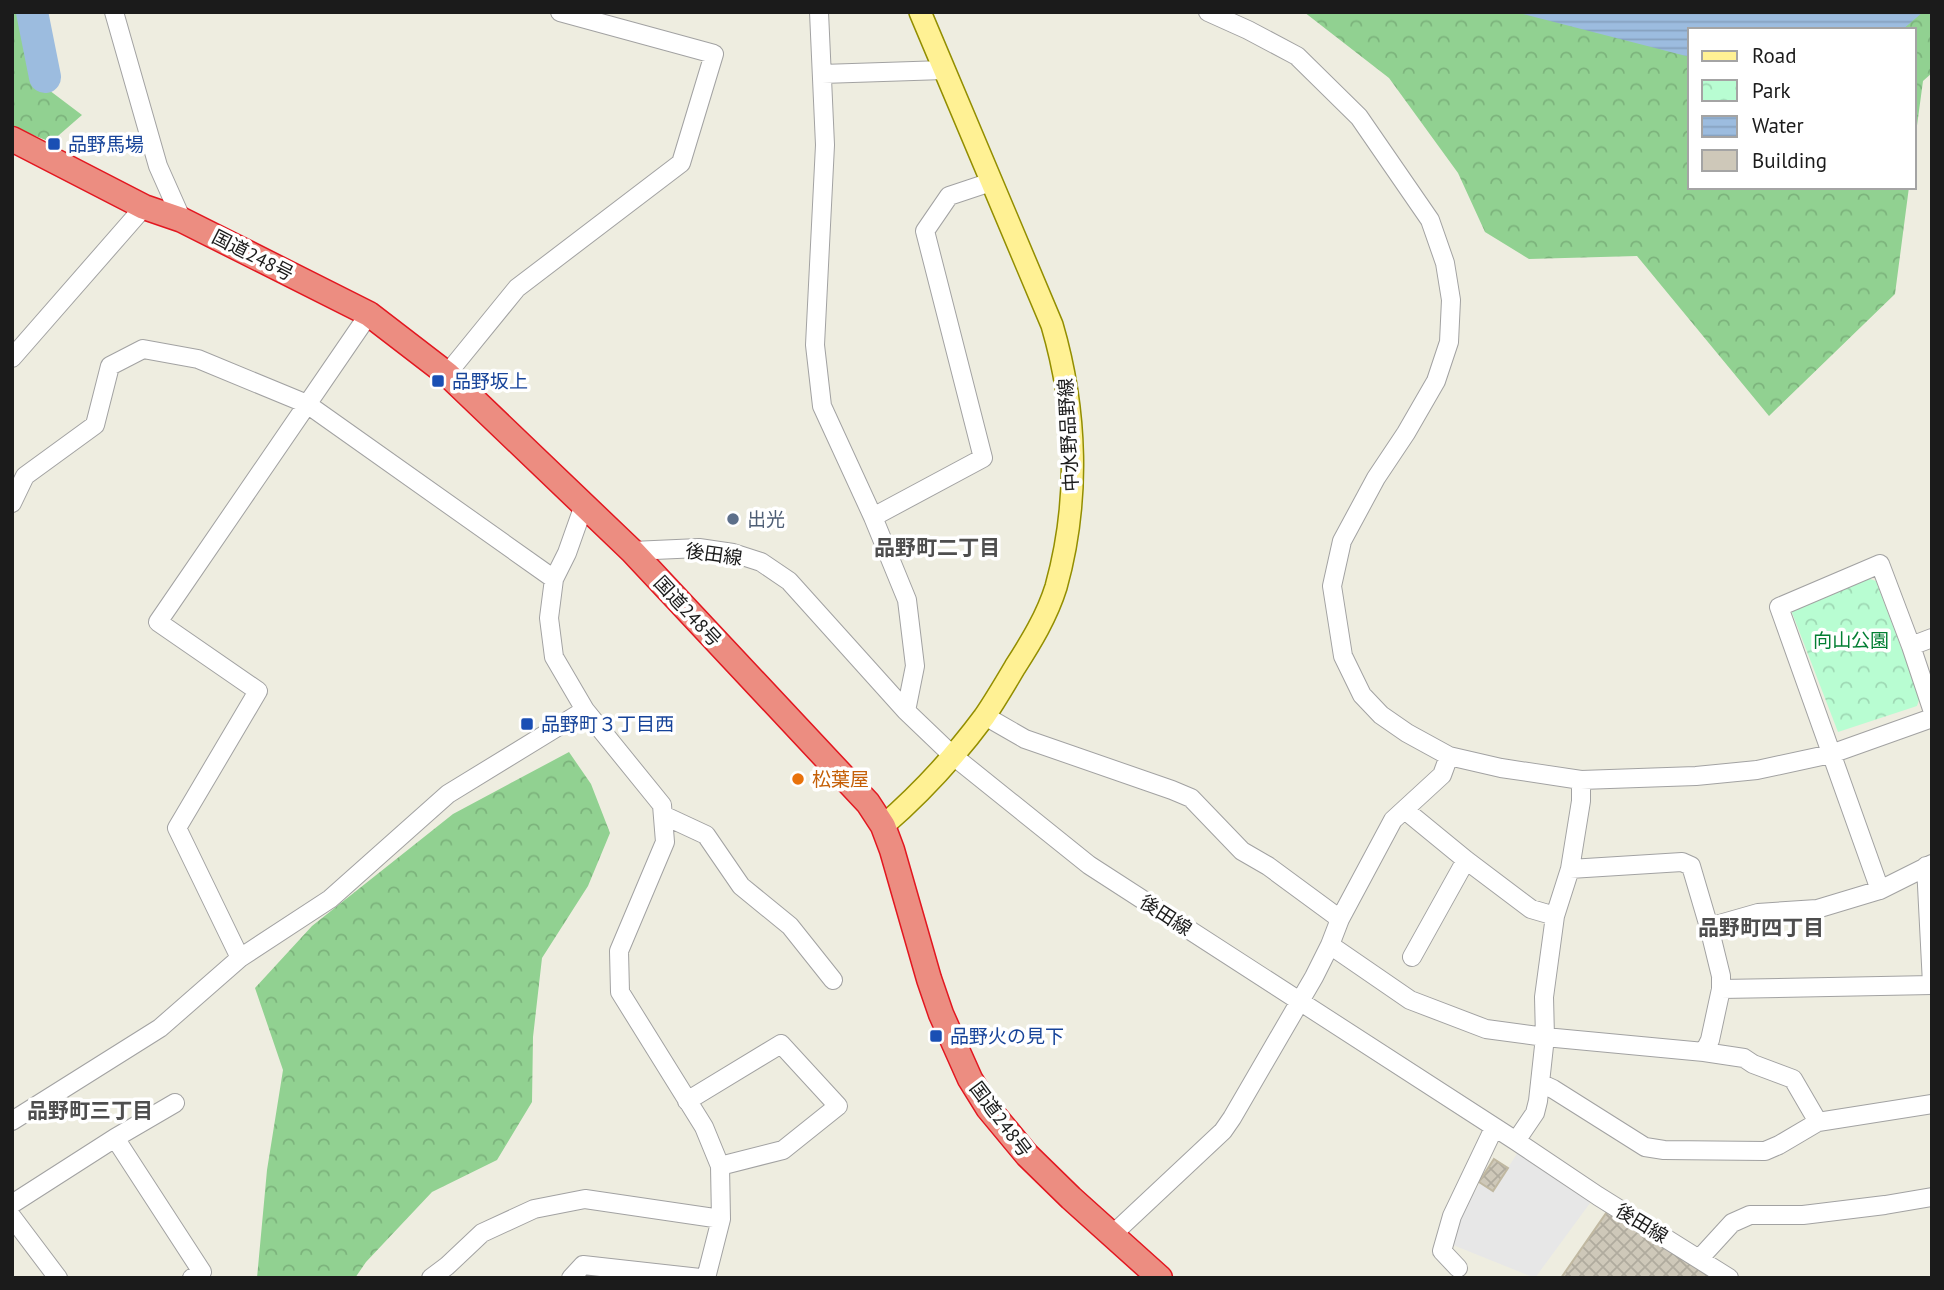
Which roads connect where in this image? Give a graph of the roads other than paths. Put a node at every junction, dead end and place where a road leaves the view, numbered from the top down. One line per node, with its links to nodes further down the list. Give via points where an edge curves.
1 (114, 12): 11 (street, via 158,166)
2 (559, 12): 14 (street, via 714,54 681,163 517,288)
3 (820, 12): 7 (street)
4 (920, 12): 6 (main road, 中水野品野線)
5 (1208, 12): 30 (street, via 1297,56 1359,117 1430,220 1445,263 1451,300 1449,342 1436,381 1342,541 1332,586 1343,656 1362,695 1381,715)
6 (944, 70): 7 (street); 9 (main road, 中水野品野線)
7 (822, 74): 18 (street, via 825,145 815,345 822,406)
8 (12, 139): 10 (highway, 国道248号)
9 (990, 183): 18 (street, via 950,196 925,231 983,458); 26 (main road, 中水野品野線, via 1062,359 1073,463 1072,504 1055,589 1038,631)
10 (144, 207): 11 (highway, 国道248号); 13 (street)
11 (182, 219): 12 (highway, 国道248号)
12 (369, 314): 14 (highway, 国道248号); 15 (street)
13 (12, 358)
14 (447, 374): 17 (highway, 国道248号)
15 (307, 404): 16 (street, via 198,359 143,349 110,366 95,425 25,476); 20 (street); 44 (street, via 158,622 258,691 177,828)
16 (12, 503)
17 (584, 505): 19 (highway, 国道248号); 20 (street)
18 (873, 517): 25 (street, via 907,600 915,666)
19 (632, 551): 25 (street, 後田線, via 699,548 761,562 789,581); 34 (highway, 国道248号, via 868,803)
20 (554, 579): 24 (street, via 549,618 554,657)
21 (1932, 638): 22 (street)
22 (1911, 646): 23 (street); 28 (street, via 1880,564 1779,607)
23 (1932, 709)
24 (585, 710): 33 (street, via 662,805); 44 (street, via 448,794 330,899)
25 (906, 711): 29 (street, 後田線)
26 (985, 716): 29 (main road, 中水野品野線); 40 (street, via 1025,739 1191,799 1242,851)
27 (1932, 718): 28 (street)
28 (1831, 754): 31 (street, via 1757,770); 38 (street)
29 (952, 755): 34 (main road, 中水野品野線); 48 (street, 後田線, via 1089,865)
30 (1449, 757): 31 (street); 32 (street, via 1442,775)
31 (1581, 780): 37 (street)
32 (1405, 810): 35 (street); 40 (street, via 1393,820)
33 (663, 815): 45 (street, via 706,835 741,886 790,926); 52 (street, via 665,842 619,951 620,992)
34 (884, 826): 65 (highway, 国道248号, via 929,979 970,1079 1027,1155)
35 (1466, 860): 39 (street, via 1531,909); 43 (street)
36 (1929, 865): 38 (street); 46 (street)
37 (1570, 869): 39 (street); 41 (street, via 1682,862 1691,866)
38 (1880, 890): 41 (street, via 1817,909 1758,912)
39 (1555, 916): 49 (street, via 1544,997)
40 (1340, 919): 42 (street)
41 (1710, 927): 47 (street)
42 (1330, 945): 48 (street); 49 (street, via 1410,1000 1486,1029)
43 (1412, 957)
44 (240, 958): 55 (street, via 160,1028)
45 (834, 980)
46 (1932, 985): 47 (street)
47 (1721, 989): 50 (street)
48 (1300, 1002): 57 (street, 後田線); 65 (street, via 1223,1131)
49 (1545, 1037): 50 (street); 51 (street)
50 (1704, 1052): 56 (street, via 1744,1058 1793,1079)
51 (1540, 1083): 56 (street, via 1645,1147 1664,1150 1765,1151); 59 (street, via 1535,1113)
52 (687, 1101): 60 (street); 60 (street, via 781,1044 838,1106 783,1150)
53 (175, 1103): 58 (street)
54 (1932, 1104): 56 (street)
55 (12, 1121)
56 (1818, 1122)
57 (1494, 1128): 59 (street, 後田線); 67 (street, via 1452,1216 1442,1251)
58 (115, 1138): 62 (street); 69 (street, via 202,1272)
59 (1516, 1140): 66 (street, 後田線)
60 (720, 1166): 64 (street)
61 (1932, 1197): 66 (street, via 1803,1214 1750,1215 1732,1223)
62 (12, 1204)
63 (12, 1217): 68 (street)
64 (721, 1219): 70 (street, via 585,1199 534,1209 482,1233); 73 (street)
65 (1112, 1235): 74 (highway, 国道248号)
66 (1700, 1258): 75 (street, 後田線)
67 (1458, 1268)
68 (58, 1278)
69 (192, 1278)
70 (431, 1278)
71 (571, 1278): 72 (street, via 583,1265)
72 (700, 1278)
73 (706, 1278)
74 (1160, 1278)
75 (1729, 1278)

